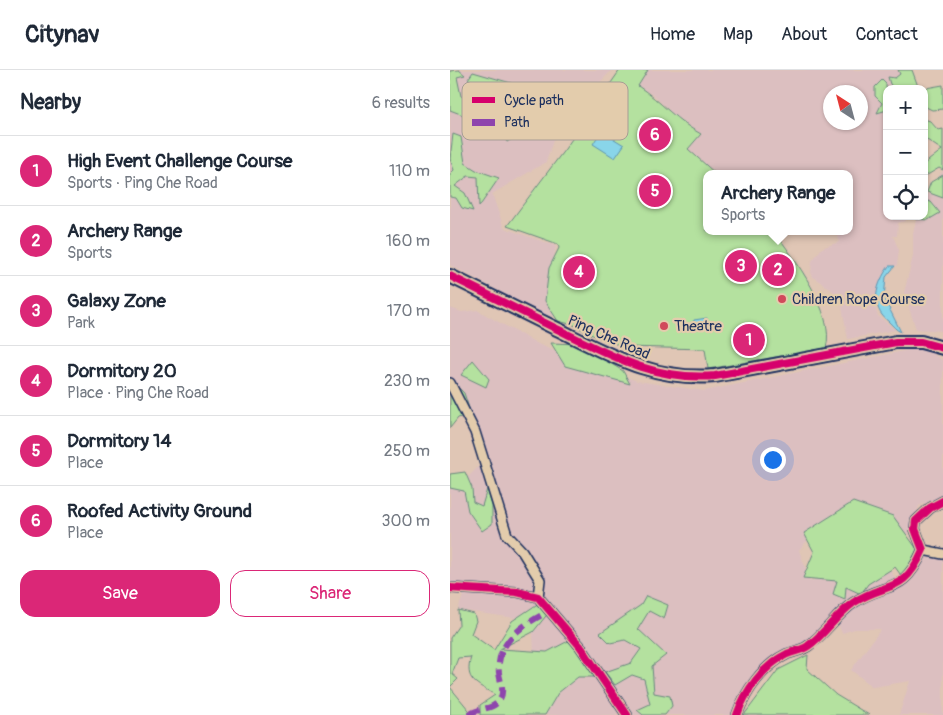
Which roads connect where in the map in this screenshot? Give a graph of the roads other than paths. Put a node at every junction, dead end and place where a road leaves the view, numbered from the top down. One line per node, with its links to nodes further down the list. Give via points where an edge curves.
1 (450, 276): 2 (street, Ping Che Road, via 624,362 665,374 715,376 896,342 915,341)
2 (943, 348)
3 (450, 383): 8 (street, via 475,432 507,535 522,551 540,580)
4 (943, 501): 5 (street, via 916,521)
5 (923, 550): 6 (street); 10 (street, via 907,578 852,604 807,647 788,654 768,669 743,698)
6 (943, 554)
7 (450, 588): 8 (street, via 517,592)
8 (538, 597): 9 (street, via 580,646)
9 (627, 715)
10 (737, 715)

